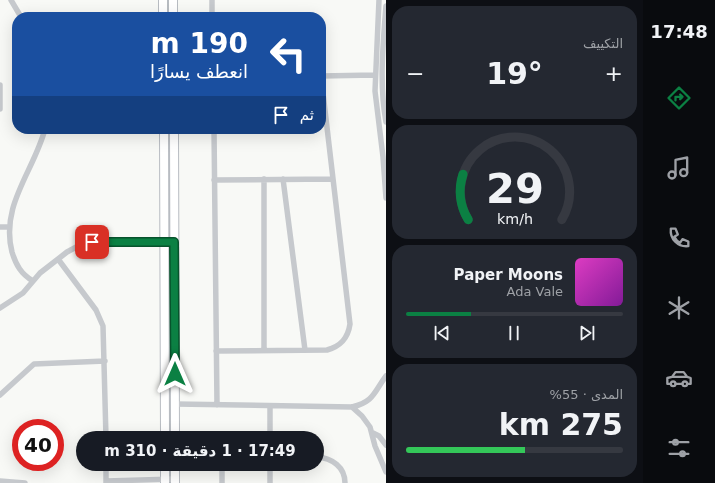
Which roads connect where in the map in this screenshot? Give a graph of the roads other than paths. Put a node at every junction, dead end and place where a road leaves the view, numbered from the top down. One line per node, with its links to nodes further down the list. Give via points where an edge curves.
1 (11, 0): 7 (street)
2 (163, 0): 8 (street)
3 (173, 0): 9 (street)
4 (212, 0): 10 (street)
5 (379, 0): 11 (street)
6 (386, 6): 15 (street, via 382,90)
7 (18, 12)
8 (163, 12)
9 (173, 12)
10 (212, 12)
11 (375, 74): 12 (street); 25 (street)
12 (326, 76)
13 (0, 85): 14 (street)
14 (0, 109)
15 (386, 122)
16 (43, 134): 27 (street, via 35,158 14,199)
17 (164, 134): 28 (street)
18 (174, 134): 29 (street)
19 (214, 134): 24 (street)
20 (325, 134): 23 (street)
21 (264, 179): 22 (street); 24 (street); 33 (street)
22 (283, 179): 23 (street); 34 (street)
23 (333, 179): 34 (street, via 349,331 346,338 334,348)
24 (214, 180): 35 (street)
25 (386, 198)
26 (0, 227): 27 (street)
27 (9, 227): 31 (street, via 17,266)
28 (164, 242): 29 (street); 30 (street, via 88,243 71,249); 46 (street)
29 (174, 242): 41 (street)
30 (58, 259): 31 (street); 36 (street, via 100,318 105,335)
31 (33, 281): 32 (street, via 23,293)
32 (0, 308)
33 (264, 350): 34 (street); 35 (street)
34 (305, 350)
35 (216, 351): 42 (street)
36 (105, 361): 40 (street, via 34,364); 45 (street)
37 (386, 376): 39 (street)
38 (386, 386): 39 (street)
39 (380, 388): 44 (street, via 365,403)
40 (0, 395)
41 (175, 404): 42 (street); 47 (street)
42 (217, 405): 43 (street)
43 (270, 406): 44 (street); 48 (street)
44 (352, 408): 49 (street, via 362,416)
45 (106, 431)
46 (165, 431)
47 (175, 431)
48 (270, 431)
49 (373, 433): 50 (street); 55 (street, via 375,446)
50 (386, 445)
51 (324, 458): 63 (street, via 337,464)
52 (106, 471): 59 (street)
53 (222, 471): 61 (street)
54 (270, 471): 62 (street)
55 (386, 472)
56 (0, 481): 60 (street)
57 (165, 481): 58 (street); 59 (street)
58 (175, 481)
59 (106, 482)
60 (25, 483)
61 (222, 483)
62 (270, 483)
63 (345, 483)

